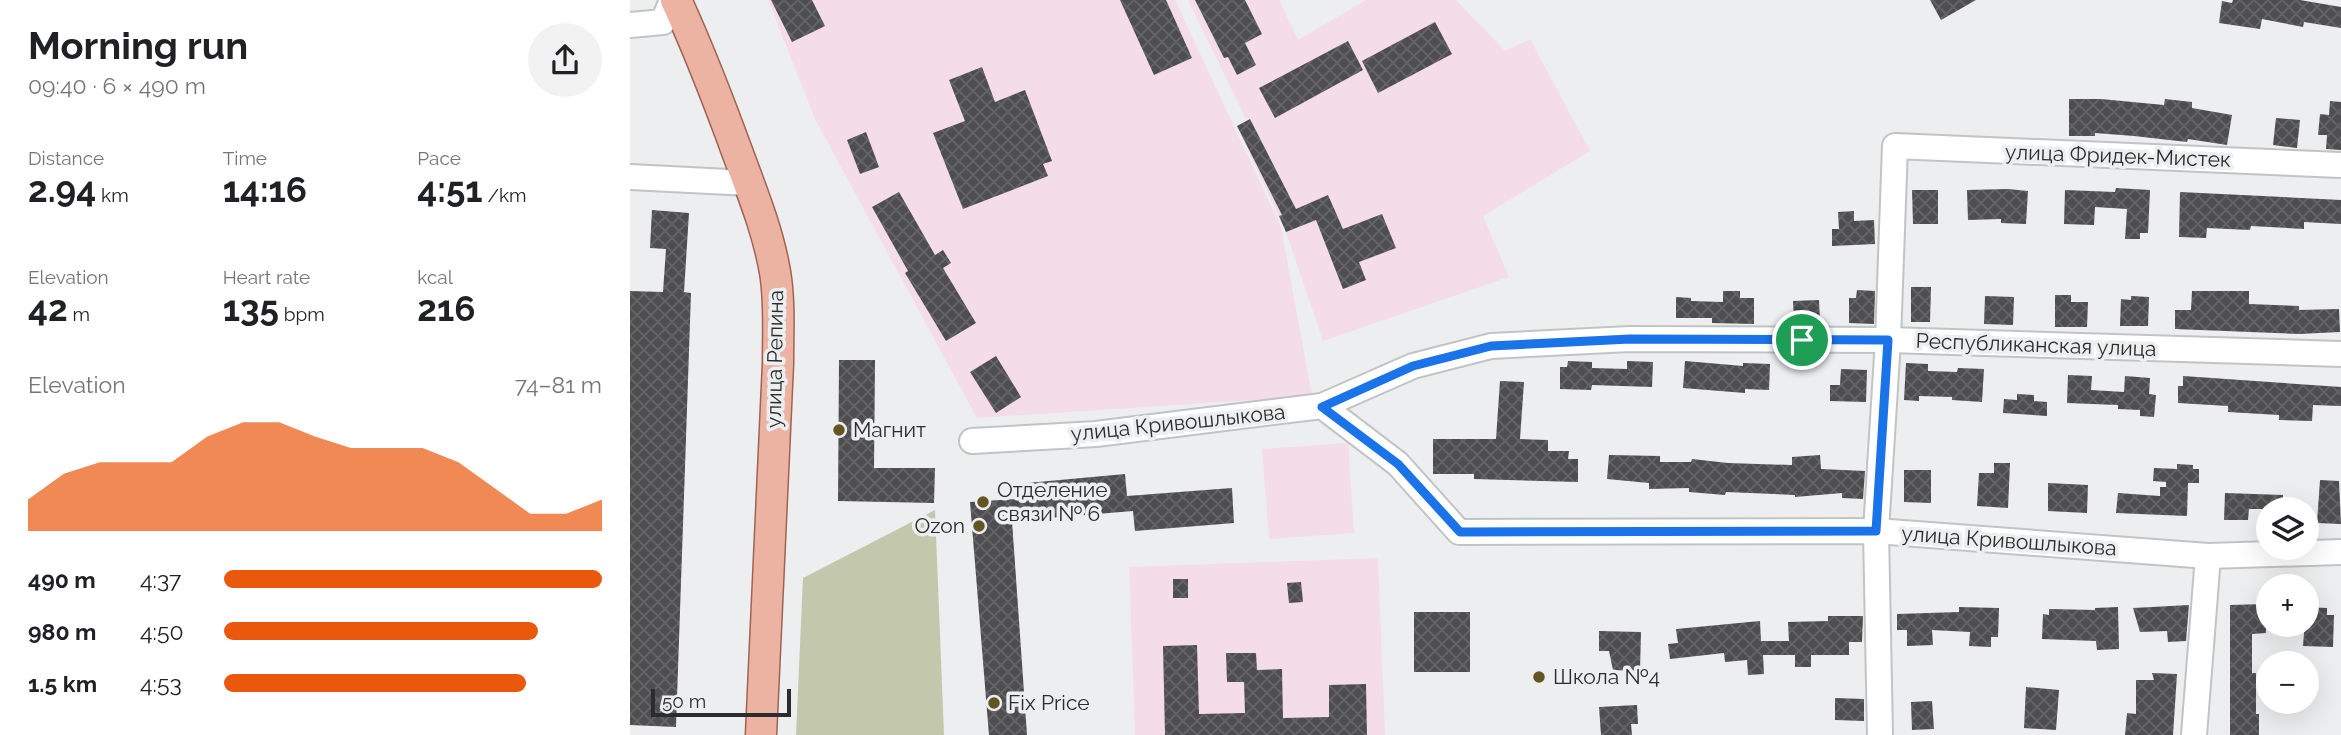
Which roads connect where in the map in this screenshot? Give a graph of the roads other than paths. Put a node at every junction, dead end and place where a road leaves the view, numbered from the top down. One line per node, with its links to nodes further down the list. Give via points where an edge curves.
1 (674, 0): 2 (street, via 663,22); 5 (main road, улица Репина, via 698,49)
2 (630, 25)
3 (2341, 165): 6 (street, улица Фридек-Мистек, via 1895,146)
4 (630, 177): 5 (street)
5 (749, 183): 13 (main road, улица Репина, via 767,236 778,311)
6 (1888, 340): 7 (street, Республиканская улица); 8 (street, Республиканская улица, via 1630,339 1491,346 1413,366); 10 (street)
7 (2341, 354)
8 (1322, 407): 9 (street, улица Кривошлыкова, via 1096,434); 10 (street, улица Кривошлыкова, via 1398,464 1460,532)
9 (972, 441)
10 (1876, 531): 12 (street, улица Кривошлыкова); 14 (street)
11 (2341, 552): 12 (street, улица Кривошлыкова)
12 (2208, 556): 15 (street)
13 (761, 735)
14 (1880, 735)
15 (2194, 735)

